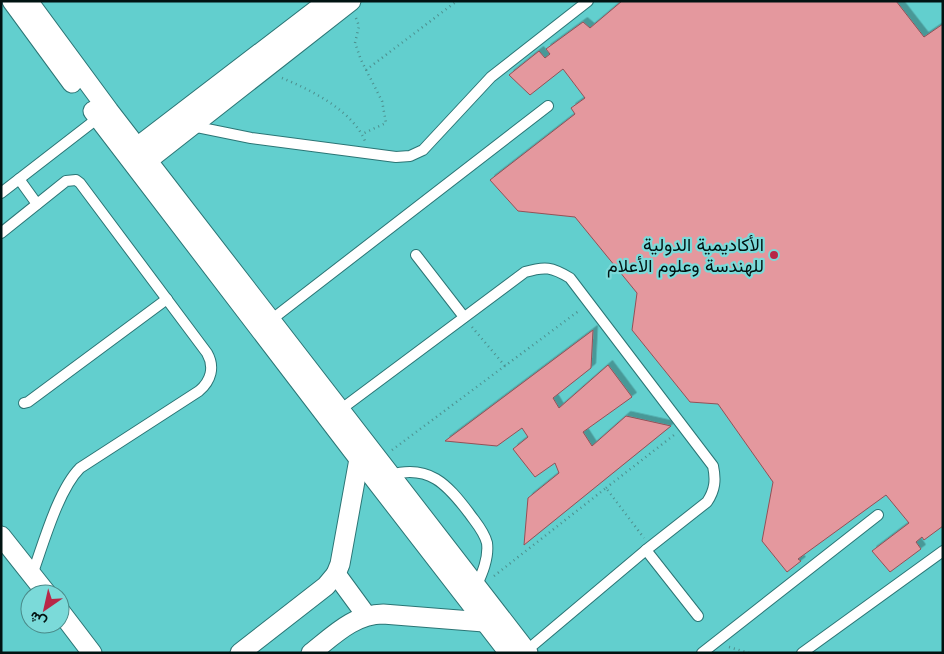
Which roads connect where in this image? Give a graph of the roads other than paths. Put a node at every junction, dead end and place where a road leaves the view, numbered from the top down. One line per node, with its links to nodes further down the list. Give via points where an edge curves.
1 (12, 1): 7 (street)
2 (28, 1): 7 (street)
3 (328, 1): 8 (street)
4 (588, 1): 8 (lane, via 491,77 423,150 410,156 403,158 251,138)
5 (350, 2): 8 (street, via 263,70)
6 (548, 106): 17 (lane)
7 (104, 115): 9 (street); 10 (lane)
8 (187, 120): 9 (street)
9 (137, 158): 17 (street)
10 (20, 179): 11 (lane); 12 (lane)
11 (1, 194)
12 (38, 204): 13 (lane); 15 (lane, via 66,181 76,180)
13 (1, 233)
14 (416, 255): 16 (lane)
15 (167, 299): 18 (lane); 27 (lane, via 210,358 212,370 208,382 73,475 63,492)
16 (464, 318): 19 (lane); 24 (lane, via 525,272 540,267 555,269 570,278 713,466 716,478 707,502)
17 (265, 325): 19 (street)
18 (24, 403)
19 (334, 415): 20 (street); 21 (street)
20 (358, 460): 21 (street); 26 (street)
21 (383, 474): 29 (street); 29 (lane, via 420,473 450,489 485,536 487,556)
22 (878, 515): 38 (lane)
23 (1, 536): 27 (street)
24 (649, 548): 31 (lane); 34 (lane)
25 (943, 551): 39 (lane)
26 (336, 574): 30 (street); 36 (street, via 326,586)
27 (32, 575): 28 (street)
28 (39, 584)
29 (474, 588): 32 (street); 34 (street)
30 (366, 615): 32 (street); 37 (street, via 347,625)
31 (698, 616)
32 (484, 622): 34 (street)
33 (70, 624): 35 (street)
34 (522, 652)
35 (92, 653)
36 (240, 653)
37 (311, 653)
38 (702, 653)
39 (802, 653)

